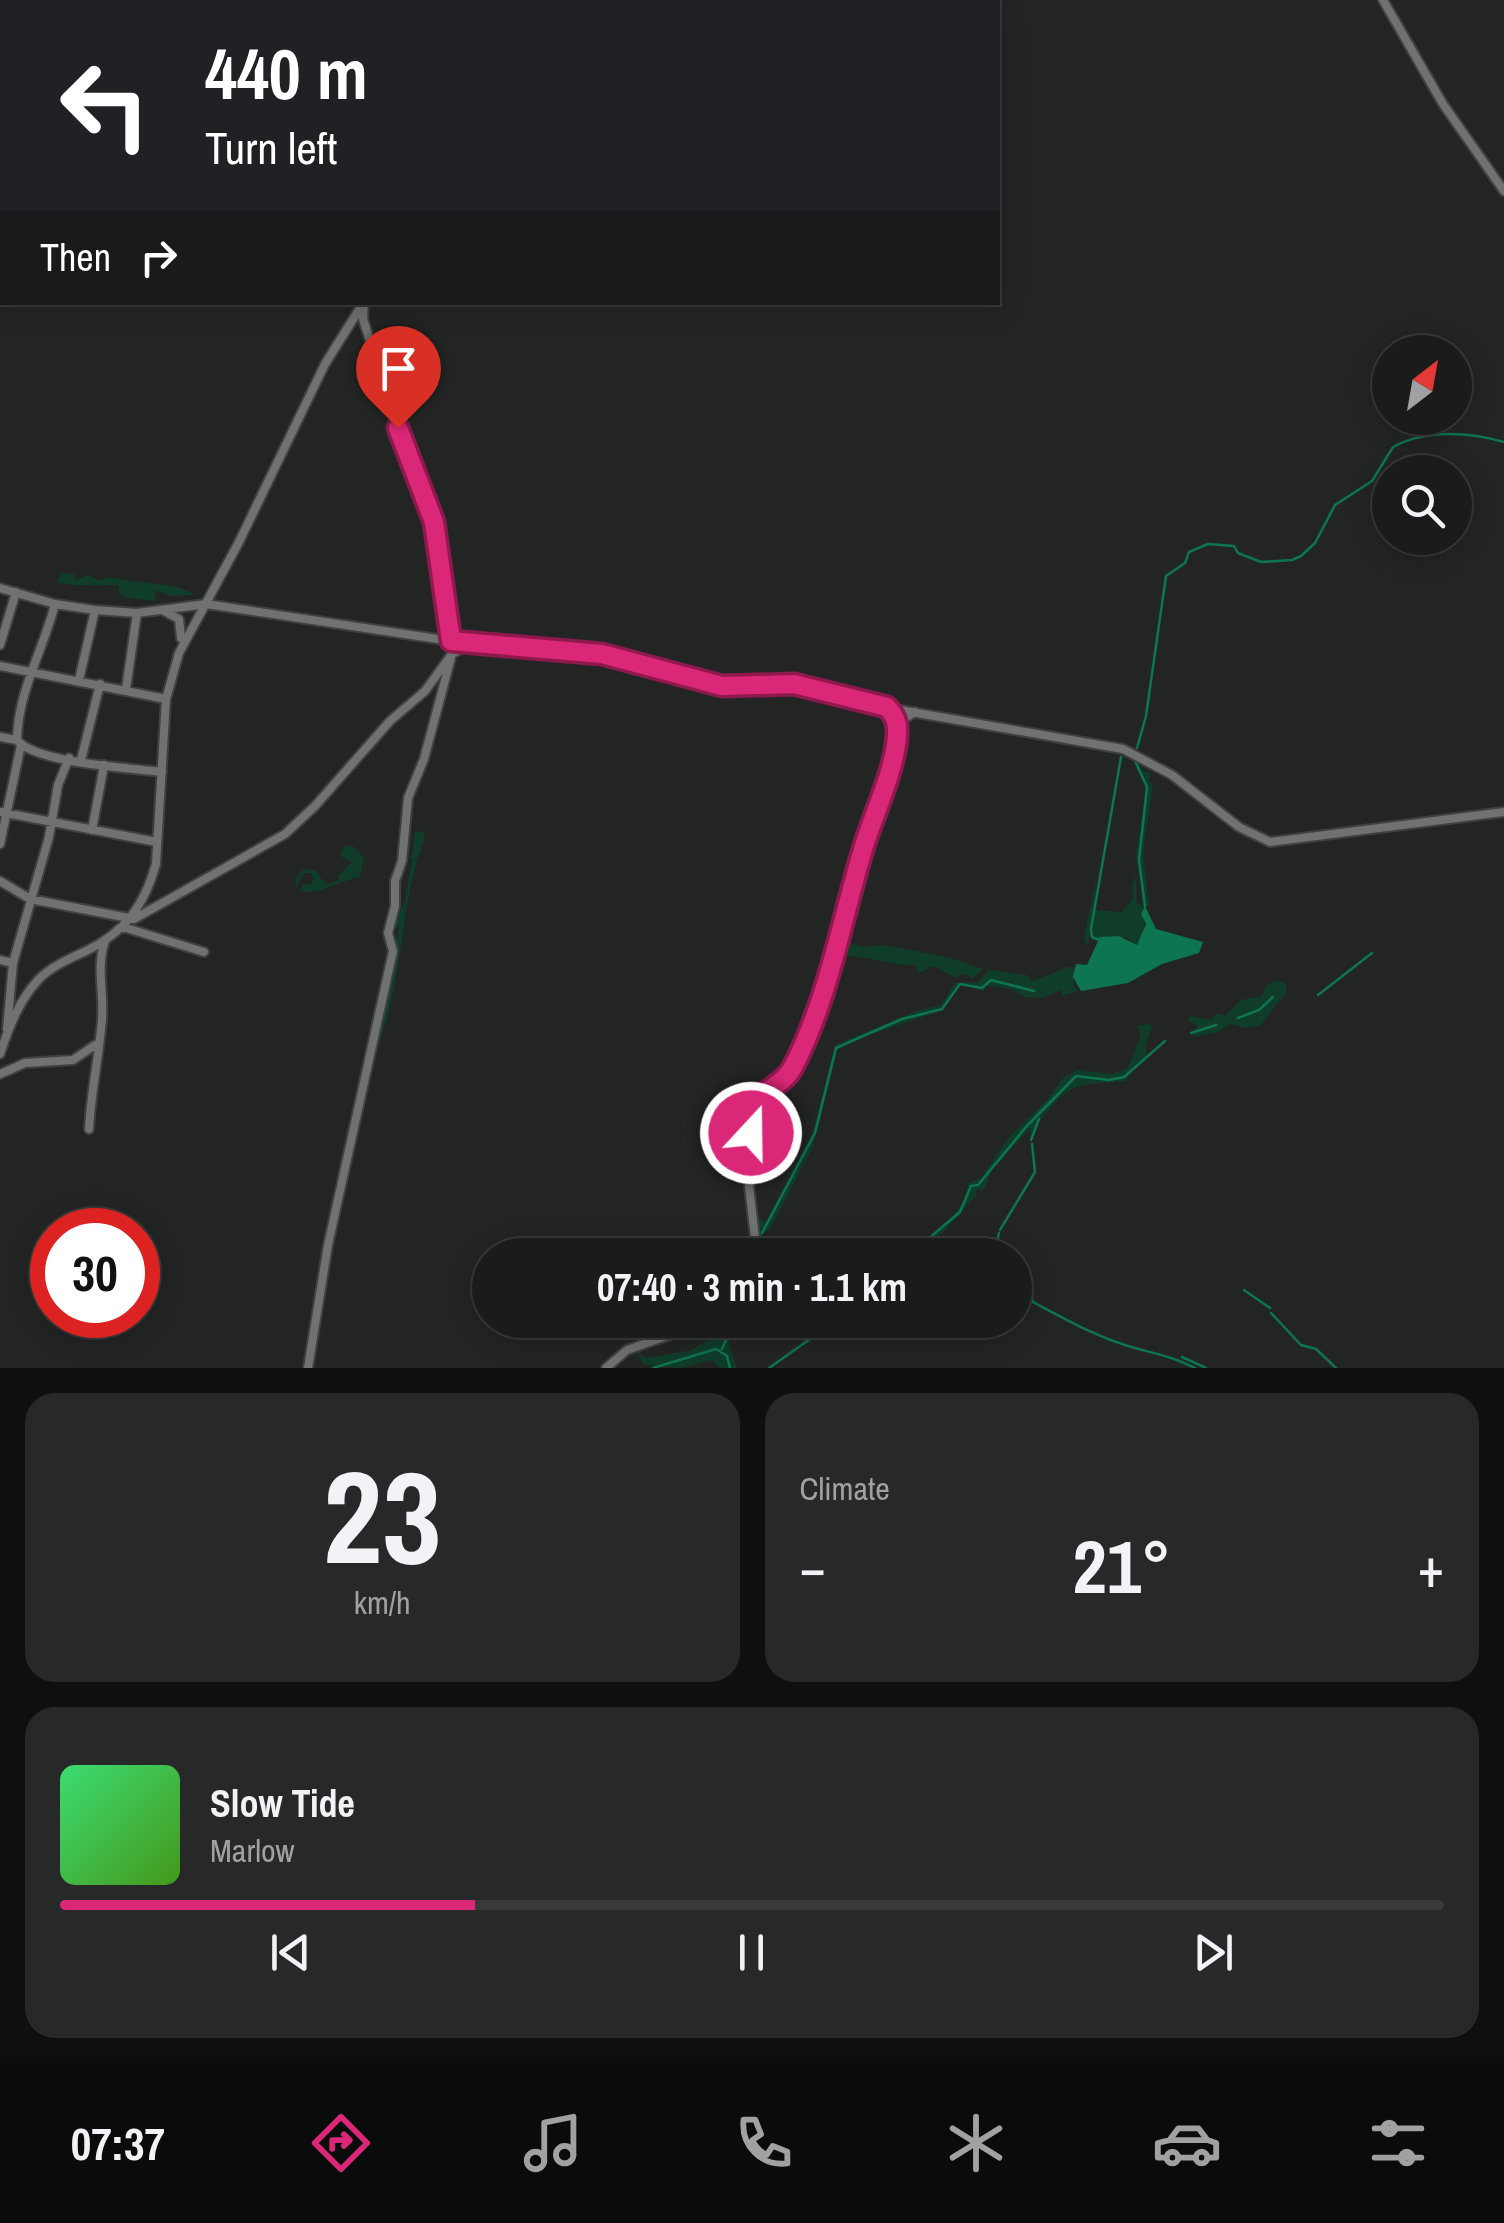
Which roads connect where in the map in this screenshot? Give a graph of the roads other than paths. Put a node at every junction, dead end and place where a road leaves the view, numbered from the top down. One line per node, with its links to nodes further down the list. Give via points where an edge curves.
1 (1383, 0): 2 (street, via 1442,104)
2 (1504, 190)
3 (362, 305): 8 (street, via 325,364)
4 (364, 305): 12 (street, via 378,368 427,498)
5 (0, 588): 6 (street)
6 (16, 592): 7 (street); 14 (street)
7 (56, 604): 9 (street); 18 (street)
8 (206, 604): 10 (street); 12 (street); 15 (street)
9 (95, 610): 11 (street); 19 (street)
10 (162, 610): 11 (street); 15 (street, via 179,619)
11 (137, 613): 21 (street)
12 (451, 641): 13 (street); 16 (street)
13 (473, 642): 16 (street); 23 (street, via 602,654 722,686 794,684)
14 (0, 644)
15 (181, 647): 22 (street)
16 (452, 654): 40 (street, via 425,691 285,834); 53 (street, via 408,798 388,932 393,951)
17 (0, 666): 18 (street)
18 (32, 672): 19 (street); 27 (street, via 19,707)
19 (79, 680): 20 (street)
20 (100, 684): 21 (street); 29 (street)
21 (126, 689): 22 (street)
22 (166, 699): 31 (street)
23 (887, 707): 24 (street); 25 (street)
24 (915, 712): 25 (street); 32 (street, via 1131,752 1270,842)
25 (898, 730): 51 (street, via 799,1054 785,1078 752,1106 749,1126 758,1148 749,1186)
26 (0, 736): 27 (street)
27 (19, 742): 28 (street); 33 (street)
28 (68, 758): 29 (street); 34 (street)
29 (81, 760): 30 (street)
30 (104, 765): 31 (street); 35 (street)
31 (162, 772): 36 (street)
32 (1504, 812)
33 (3, 813): 34 (street); 37 (street)
34 (51, 823): 35 (street); 39 (street)
35 (92, 830): 36 (street)
36 (157, 842): 40 (street, via 150,885)
37 (0, 844)
38 (0, 881): 39 (street)
39 (30, 899): 40 (street); 45 (street)
40 (134, 919): 41 (street)
41 (120, 927): 42 (street); 43 (street)
42 (105, 941): 46 (street, via 40,978); 47 (street)
43 (204, 952)
44 (0, 960): 45 (street)
45 (14, 963): 46 (street)
46 (7, 1034): 48 (street)
47 (98, 1041): 49 (street, via 73,1060 25,1063); 50 (street)
48 (0, 1054)
49 (0, 1074)
50 (88, 1129)
51 (755, 1238)
52 (661, 1338): 54 (street, via 627,1350)
53 (308, 1368)
54 (606, 1368)

